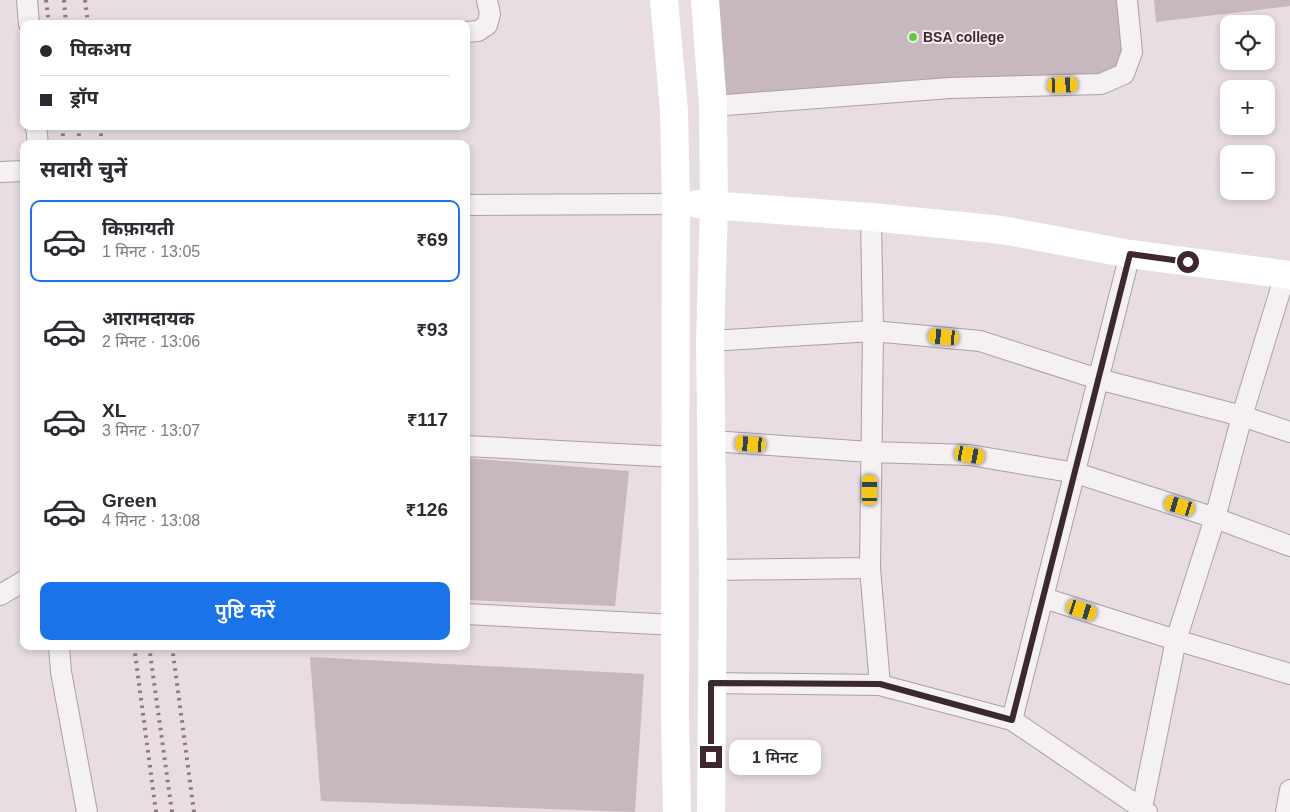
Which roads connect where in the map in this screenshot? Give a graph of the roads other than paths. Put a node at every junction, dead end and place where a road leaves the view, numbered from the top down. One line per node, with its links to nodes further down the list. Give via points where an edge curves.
1 (27, 0): 6 (street)
2 (487, 0): 7 (street, via 488,25)
3 (664, 0): 11 (main road, via 674,110)
4 (704, 0): 8 (main road)
5 (1127, 0): 8 (street, via 1132,52 1124,74 1101,84 950,88)
6 (29, 20)
7 (470, 31)
8 (713, 106): 13 (main road)
9 (20, 171): 10 (street)
10 (0, 172)
11 (676, 204): 12 (street); 13 (main road); 25 (main road)
12 (470, 205)
13 (714, 205): 14 (main road); 18 (main road)
14 (871, 217): 15 (main road, via 1002,230); 17 (street)
15 (1130, 254): 16 (main road); 19 (street)
16 (1288, 275): 20 (street)
17 (872, 331): 18 (street); 19 (street, via 980,341); 24 (street)
18 (710, 341): 22 (main road)
19 (1098, 380): 20 (street); 26 (street)
20 (1242, 416): 21 (street); 27 (street)
21 (1290, 432)
22 (712, 441): 24 (street); 30 (main road)
23 (470, 446): 25 (street)
24 (870, 452): 26 (street, via 970,455); 29 (street)
25 (675, 457): 35 (main road)
26 (1076, 473): 27 (street); 33 (street)
27 (1215, 518): 28 (street); 36 (street)
28 (1290, 546)
29 (870, 568): 30 (street); 40 (street)
30 (713, 570): 39 (main road)
31 (20, 583): 32 (street)
32 (0, 594)
33 (1044, 598): 36 (street); 41 (street)
34 (470, 614): 35 (street)
35 (675, 625): 44 (main road)
36 (1176, 640): 38 (street); 42 (street)
37 (59, 650): 43 (street, via 60,672)
38 (1290, 674)
39 (711, 683): 40 (street); 45 (main road)
40 (880, 684): 41 (street)
41 (1012, 720): 42 (street)
42 (1145, 810)
43 (87, 812)
44 (677, 812)
45 (711, 812)

